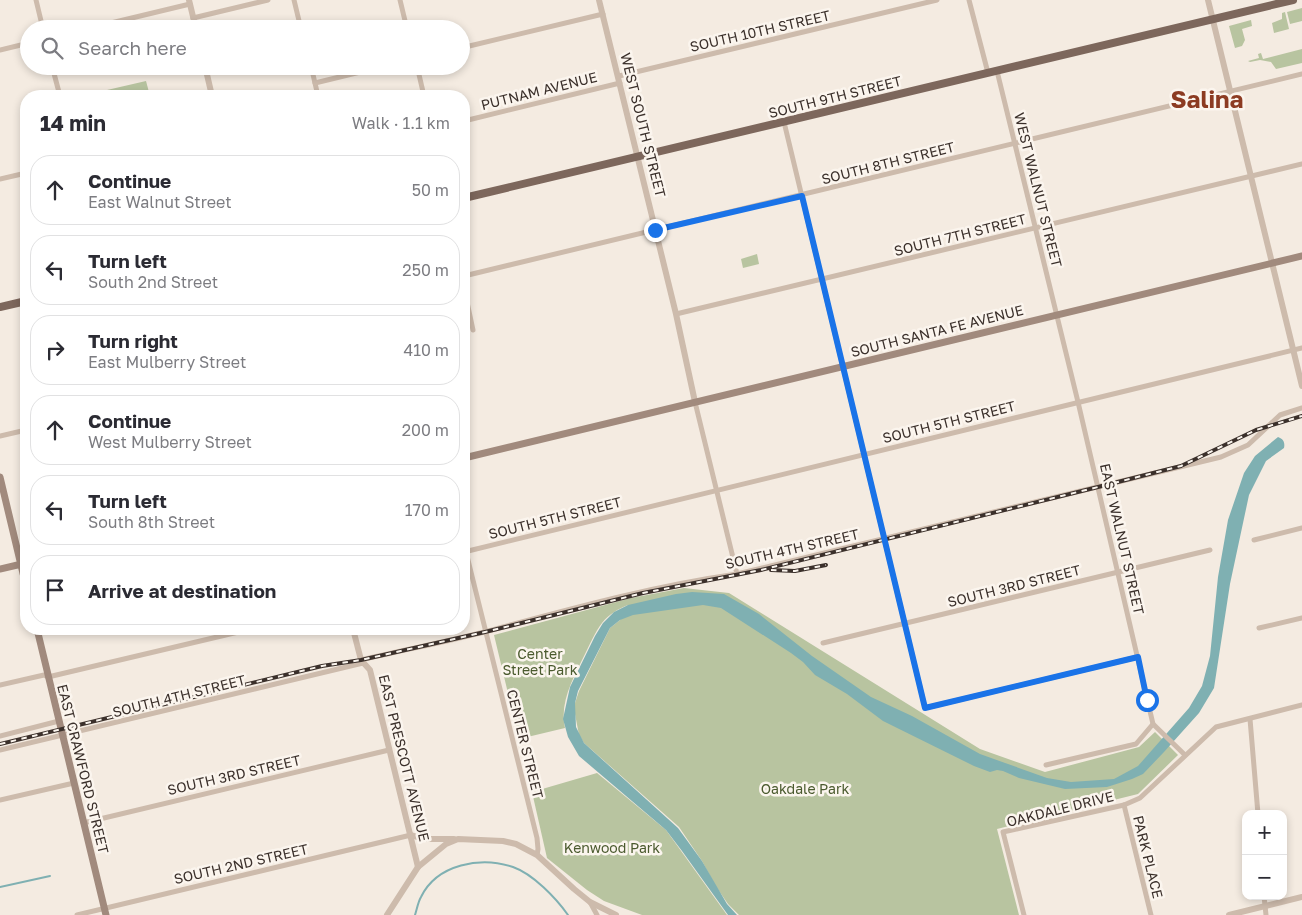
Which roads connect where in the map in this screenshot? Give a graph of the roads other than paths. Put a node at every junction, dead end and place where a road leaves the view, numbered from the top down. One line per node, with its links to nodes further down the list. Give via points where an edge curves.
1 (36, 0): 13 (street)
2 (268, 0): 12 (street)
3 (294, 0): 15 (street)
4 (400, 0): 16 (street)
5 (599, 0): 11 (street, WEST SOUTH STREET)
6 (937, 0): 29 (street, SOUTH 10TH STREET)
7 (969, 0): 22 (street)
8 (1208, 0): 17 (street)
9 (1293, 0): 17 (main road, SOUTH 9TH STREET)
10 (189, 2): 12 (street); 14 (street)
11 (603, 14): 19 (street); 29 (street, WEST SOUTH STREET)
12 (193, 18)
13 (41, 20)
14 (120, 20)
15 (299, 20)
16 (405, 20)
17 (1213, 20): 21 (main road, SOUTH 9TH STREET); 35 (street)
18 (20, 45): 20 (street)
19 (470, 46)
20 (0, 50)
21 (997, 71): 22 (main road, SOUTH 9TH STREET); 38 (street, WEST WALNUT STREET)
22 (988, 73): 37 (main road, SOUTH 9TH STREET)
23 (1302, 74): 35 (street, SOUTH 8TH STREET)
24 (54, 75): 31 (street)
25 (207, 75): 32 (street)
26 (313, 75): 30 (street)
27 (346, 75): 30 (street)
28 (419, 75): 34 (street)
29 (619, 80): 36 (street, PUTNAM AVENUE); 39 (street, WEST SOUTH STREET)
30 (315, 82): 33 (street)
31 (58, 90)
32 (211, 90)
33 (316, 90)
34 (423, 90)
35 (1230, 92): 38 (street, SOUTH 8TH STREET); 42 (street)
36 (470, 119)
37 (784, 122): 39 (main road, SOUTH 9TH STREET); 44 (street)
38 (1015, 143): 44 (street, SOUTH 8TH STREET); 46 (street, WEST WALNUT STREET)
39 (638, 157): 45 (main road, SOUTH 9TH STREET); 47 (street, WEST SOUTH STREET)
40 (1302, 164): 42 (street, SOUTH 7TH STREET)
41 (20, 174): 43 (street)
42 (1250, 176): 46 (street, SOUTH 7TH STREET); 49 (street)
43 (0, 179)
44 (802, 196): 47 (street, SOUTH 8TH STREET); 51 (street)
45 (470, 197)
46 (1036, 228): 51 (street, SOUTH 7TH STREET); 55 (street, WEST WALNUT STREET)
47 (655, 230): 50 (street, SOUTH 8TH STREET); 54 (street, WEST SOUTH STREET)
48 (1302, 256): 49 (main road, SOUTH SANTA FE AVENUE)
49 (1271, 264): 55 (main road, SOUTH SANTA FE AVENUE); 59 (street)
50 (470, 275)
51 (822, 280): 54 (street, SOUTH 7TH STREET); 60 (street)
52 (20, 302): 53 (main road)
53 (0, 307)
54 (676, 314): 62 (street, WEST SOUTH STREET)
55 (1057, 315): 60 (main road, SOUTH SANTA FE AVENUE); 63 (street, EAST WALNUT STREET)
56 (470, 316): 57 (street)
57 (473, 330)
58 (1302, 348): 59 (street, SOUTH 5TH STREET)
59 (1293, 350): 61 (street); 63 (street, SOUTH 5TH STREET)
60 (842, 367): 62 (main road, SOUTH SANTA FE AVENUE); 67 (street)
61 (1302, 386)
62 (695, 402): 68 (main road, SOUTH SANTA FE AVENUE); 71 (street)
63 (1078, 402): 67 (street, SOUTH 5TH STREET); 70 (street, EAST WALNUT STREET)
64 (1302, 408): 70 (street, SOUTH 4TH STREET, via 1280,415 1248,445 1221,457)
65 (20, 431): 66 (street)
66 (0, 436)
67 (863, 454): 71 (street, SOUTH 5TH STREET); 73 (street)
68 (470, 457)
69 (0, 477): 75 (main road)
70 (1098, 487): 73 (street, SOUTH 4TH STREET); 81 (street, EAST WALNUT STREET)
71 (716, 490): 77 (street, SOUTH 5TH STREET); 82 (street)
72 (1302, 528): 74 (street)
73 (884, 539): 82 (street, SOUTH 4TH STREET); 84 (street)
74 (1254, 540)
75 (20, 550)
76 (1210, 550): 81 (street, SOUTH 3RD STREET)
77 (470, 551)
78 (20, 565): 79 (main road)
79 (0, 569)
80 (470, 572): 86 (street, CENTER STREET)
81 (1118, 572): 84 (street, SOUTH 3RD STREET); 91 (street, EAST WALNUT STREET)
82 (736, 574): 86 (street, SOUTH 4TH STREET, via 611,598)
83 (1302, 618): 85 (street)
84 (904, 624): 90 (street, SOUTH 3RD STREET); 91 (street, via 925,708)
85 (1259, 628)
86 (485, 632): 92 (street, SOUTH 4TH STREET); 112 (street, CENTER STREET, via 537,838)
87 (38, 635): 93 (main road, EAST CRAWFORD STREET)
88 (226, 635): 93 (street)
89 (355, 635): 92 (street, EAST PRESCOTT AVENUE)
90 (823, 643)
91 (1138, 657): 98 (street, EAST WALNUT STREET)
92 (362, 661): 99 (street, SOUTH 4TH STREET); 102 (street, EAST PRESCOTT AVENUE, via 370,670)
93 (48, 677): 94 (street, via 44,675); 97 (main road, EAST CRAWFORD STREET)
94 (0, 685)
95 (1302, 705): 96 (street, OAKDALE DRIVE)
96 (1250, 719): 103 (street, OAKDALE DRIVE, via 1216,727); 108 (street)
97 (59, 722): 99 (main road, EAST CRAWFORD STREET); 100 (street)
98 (1153, 724): 103 (street); 104 (street, via 1136,744)
99 (62, 735): 101 (street, SOUTH 4TH STREET); 105 (main road, EAST CRAWFORD STREET)
100 (0, 736)
101 (0, 750)
102 (389, 750): 109 (street, SOUTH 3RD STREET); 110 (street, EAST PRESCOTT AVENUE)
103 (1185, 755): 107 (street, OAKDALE DRIVE, via 1140,798)
104 (1046, 765)
105 (74, 783): 106 (street); 109 (main road, EAST CRAWFORD STREET)
106 (0, 800)
107 (1124, 805): 123 (street, OAKDALE DRIVE, via 1003,832); 124 (street, PARK PLACE)
108 (1258, 810)
109 (84, 823): 118 (main road, EAST CRAWFORD STREET)
110 (411, 835): 111 (street, via 423,839); 113 (street, EAST PRESCOTT AVENUE); 118 (street, SOUTH 2ND STREET)
111 (458, 839): 112 (street, via 510,842); 113 (street, via 446,844)
112 (537, 855): 116 (street)
113 (418, 867): 120 (street)
114 (1302, 897): 117 (street)
115 (1264, 900): 117 (street)
116 (590, 902): 121 (street); 122 (street)
117 (1265, 906): 125 (street); 126 (street)
118 (105, 912): 119 (street, SOUTH 2ND STREET)
119 (77, 915)
120 (387, 915)
121 (597, 915)
122 (616, 915)
123 (1024, 915)
124 (1151, 915)
125 (1229, 915)
126 (1266, 915)

